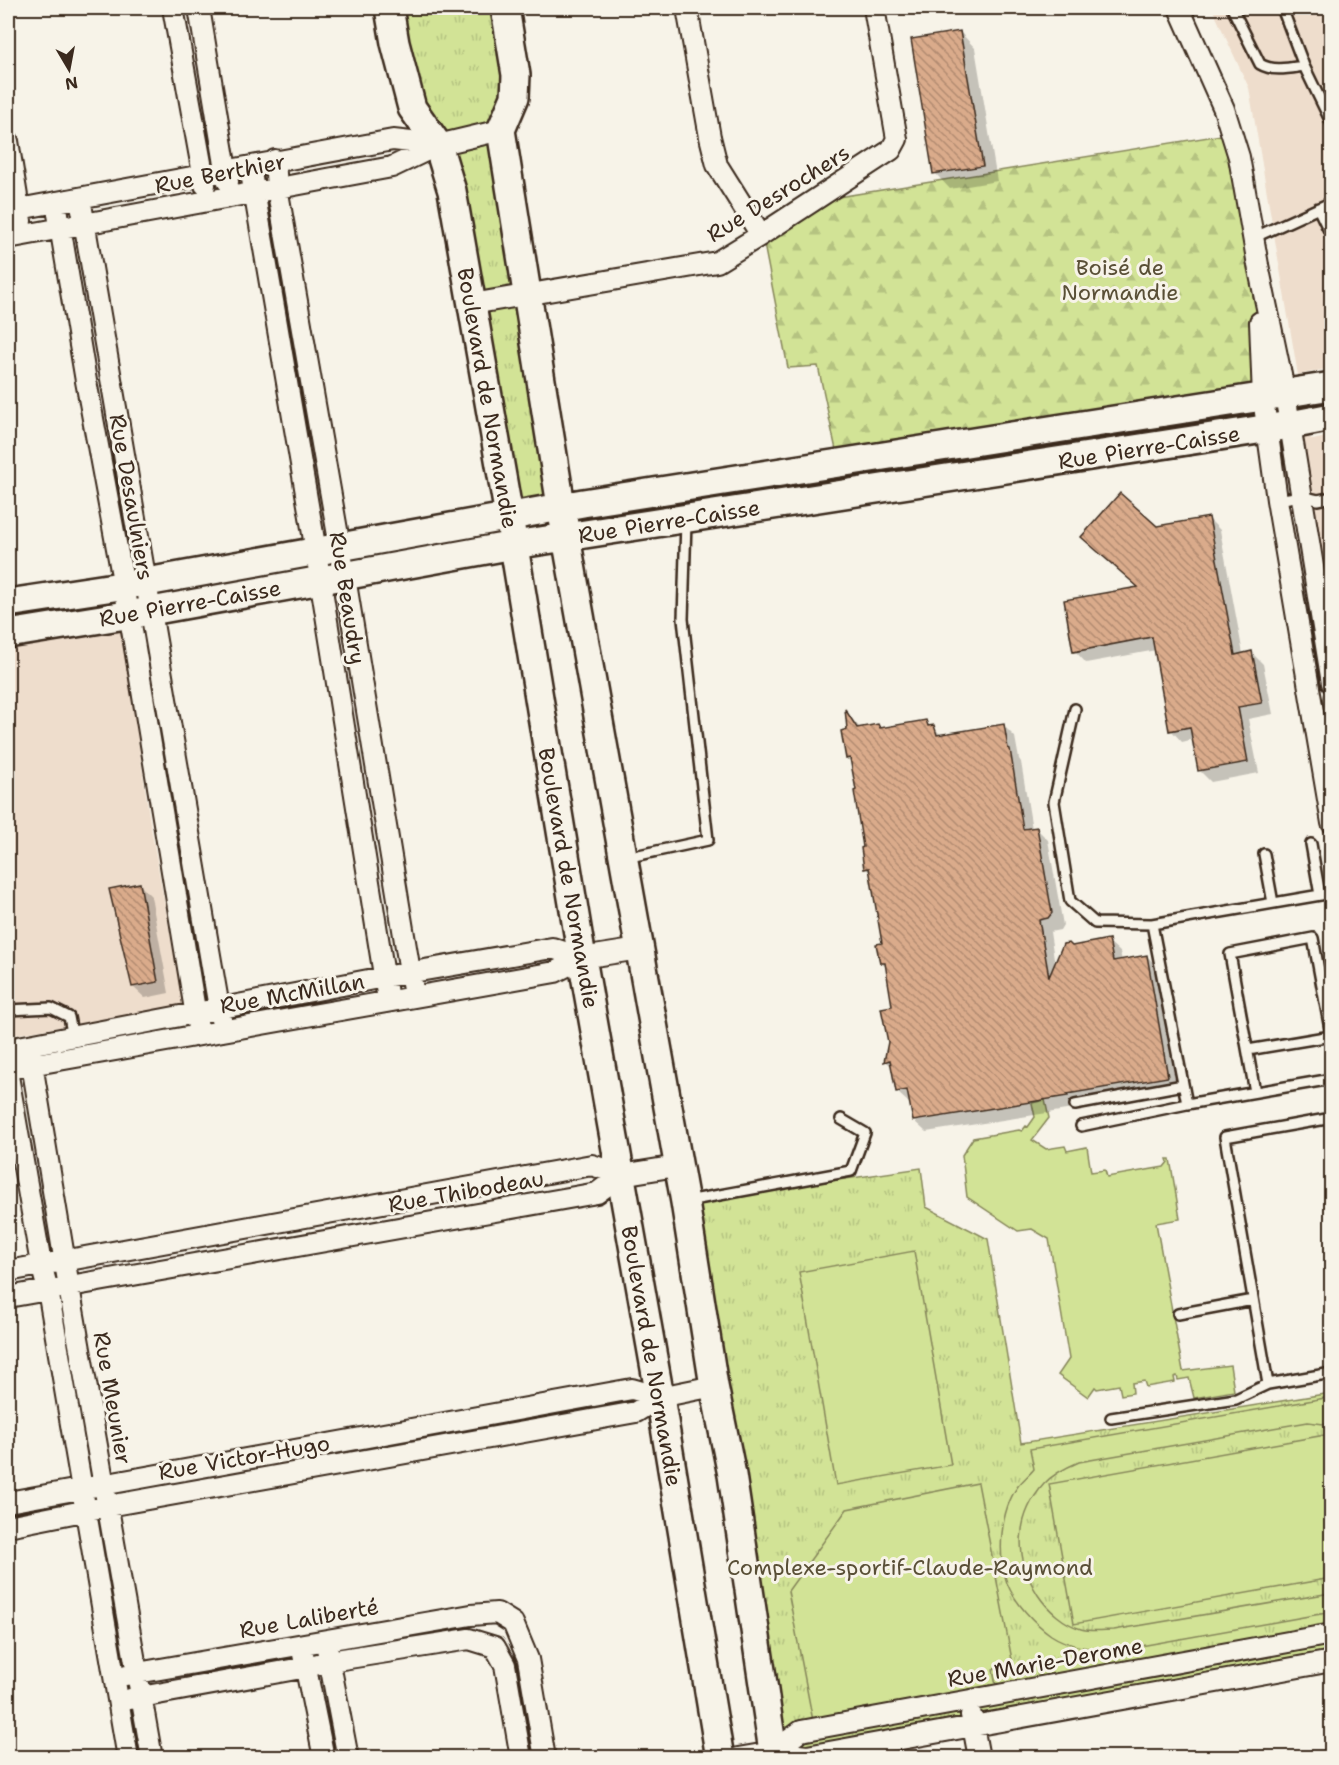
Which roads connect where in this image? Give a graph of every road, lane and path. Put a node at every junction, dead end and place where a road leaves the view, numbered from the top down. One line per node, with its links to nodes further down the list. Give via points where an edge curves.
1 (173, 8): 18 (street)
2 (199, 8): 17 (street)
3 (389, 8): 14 (street, Boulevard de Normandie, via 412,108)
4 (505, 8): 12 (street, via 516,75 515,97)
5 (687, 8): 30 (street, via 717,165)
6 (874, 8): 30 (street, Rue Desrochers, via 897,140 891,150)
7 (1179, 8): 33 (street, via 1224,109 1239,157)
8 (1232, 8): 10 (lane, via 1260,64 1279,69)
9 (1282, 8): 10 (lane)
10 (1304, 66): 11 (lane)
11 (1332, 124)
12 (501, 130): 14 (street, Rue Berthier); 34 (street)
13 (8, 141): 27 (street)
14 (438, 145): 15 (street, Rue Berthier, via 393,140); 19 (street, Rue Berthier, via 392,167); 35 (street, Boulevard de Normandie, via 452,191)
15 (275, 160): 16 (street, Rue Berthier); 19 (street, Rue Beaudry)
16 (250, 167): 17 (street, Rue Berthier); 20 (street, Rue Beaudry)
17 (226, 171): 18 (street, Rue Berthier); 21 (street)
18 (202, 174): 22 (street, Rue Berthier); 23 (street)
19 (277, 187): 20 (street, Rue Berthier); 36 (street, Rue Beaudry)
20 (254, 193): 21 (street, Rue Berthier); 37 (street, Rue Beaudry)
21 (230, 196): 23 (street, Rue Berthier)
22 (80, 198): 24 (street, Rue Berthier); 28 (street, Rue Desaulniers)
23 (209, 200): 28 (street, Rue Berthier)
24 (56, 202): 27 (street, Rue Berthier); 29 (street, Rue Desaulniers)
25 (1332, 202): 26 (lane)
26 (1318, 208): 32 (lane); 33 (lane)
27 (13, 210): 31 (street)
28 (84, 224): 29 (street, Rue Berthier); 38 (street, Rue Desaulniers)
29 (61, 228): 31 (street, Rue Berthier); 39 (street, Rue Desaulniers)
30 (761, 236): 34 (street, Rue Desrochers, via 717,262)
31 (15, 237)
32 (1332, 237)
33 (1253, 238): 41 (street)
34 (526, 294): 35 (street, Rue Desrochers); 55 (street)
35 (472, 304): 57 (street, Boulevard de Normandie)
36 (298, 309): 37 (street); 42 (street, Rue Beaudry)
37 (274, 313): 43 (street, Rue Beaudry)
38 (110, 377): 39 (street); 63 (street, Rue Desaulniers)
39 (86, 381): 63 (street, Rue Desaulniers)
40 (1332, 386): 41 (street, Rue Pierre-Caisse)
41 (1274, 396): 45 (street); 46 (street, Rue Pierre-Caisse)
42 (315, 404): 43 (street); 61 (street, Rue Beaudry)
43 (291, 407): 61 (street, Rue Beaudry)
44 (1332, 417): 45 (street, Rue Pierre-Caisse)
45 (1279, 427): 48 (street, Rue Pierre-Caisse); 52 (street); 54 (street)
46 (954, 446): 47 (street, Rue Pierre-Caisse); 48 (street)
47 (844, 462): 49 (street, Rue Pierre-Caisse); 51 (street)
48 (957, 476): 51 (street, Rue Pierre-Caisse)
49 (747, 478): 50 (street, Rue Pierre-Caisse); 56 (street)
50 (681, 488): 55 (street, Rue Pierre-Caisse); 58 (street)
51 (847, 494): 56 (street, Rue Pierre-Caisse)
52 (1300, 496): 53 (lane, via 1318,500); 54 (lane); 64 (street)
53 (1332, 497)
54 (1277, 500): 64 (street)
55 (561, 506): 57 (street, Rue Pierre-Caisse); 59 (street)
56 (750, 508): 58 (street, Rue Pierre-Caisse)
57 (509, 516): 60 (street, Boulevard de Normandie); 61 (street, Rue Pierre-Caisse)
58 (686, 518): 59 (street, Rue Pierre-Caisse); 77 (lane, via 682,619 708,840)
59 (566, 537): 60 (street, Rue Pierre-Caisse); 77 (street)
60 (514, 545): 62 (street, Rue Pierre-Caisse); 83 (street, Boulevard de Normandie)
61 (328, 549): 62 (street, Rue Beaudry); 63 (street, Rue Pierre-Caisse)
62 (332, 578): 66 (street, Rue Pierre-Caisse); 70 (street, Rue Beaudry); 72 (street, Rue Beaudry)
63 (135, 584): 65 (street, Rue Pierre-Caisse); 66 (street, Rue Desaulniers)
64 (1303, 592): 68 (street); 74 (street)
65 (8, 603)
66 (140, 612): 67 (street, Rue Pierre-Caisse); 71 (street, Rue Desaulniers); 73 (street, Rue Desaulniers)
67 (8, 634)
68 (1332, 683)
69 (1075, 709): 81 (lane, via 1054,802 1070,902 1095,923)
70 (380, 793): 72 (street); 84 (street, Rue Beaudry)
71 (182, 795): 73 (lane); 88 (street, Rue Desaulniers)
72 (354, 797): 85 (street, Rue Beaudry)
73 (160, 798): 90 (street, Rue Desaulniers)
74 (1331, 810)
75 (1311, 844): 79 (lane)
76 (1264, 854): 80 (lane)
77 (623, 858): 82 (street)
78 (1332, 893): 79 (lane)
79 (1320, 895): 80 (lane)
80 (1274, 903): 81 (lane)
81 (1152, 924): 101 (lane)
82 (639, 949): 83 (street, Rue McMillan); 108 (street)
83 (582, 958): 84 (street, Rue McMillan, via 552,948); 86 (street, Rue McMillan, via 555,972); 109 (street, Boulevard de Normandie)
84 (410, 972): 85 (street, Rue McMillan); 86 (street, Rue Beaudry)
85 (384, 976): 87 (street, Rue Beaudry); 88 (street, Rue McMillan)
86 (414, 996): 87 (street, Rue McMillan)
87 (388, 1000): 91 (street, Rue McMillan)
88 (220, 1009): 90 (street, Rue McMillan); 91 (street, Rue Desaulniers)
89 (8, 1010): 94 (lane, via 51,1008 69,1017)
90 (196, 1013): 92 (street, Rue Desaulniers); 94 (street, Rue McMillan)
91 (223, 1031): 92 (street, Rue McMillan)
92 (199, 1034): 94 (street, Rue McMillan)
93 (1331, 1038): 96 (lane); 96 (lane, via 1313,938 1230,954)
94 (75, 1047): 97 (street, Rue McMillan)
95 (8, 1049): 97 (street, Rue McMillan)
96 (1248, 1050): 102 (lane)
97 (31, 1055): 98 (street, Rue McMillan); 113 (street, Rue Meunier)
98 (8, 1069)
99 (8, 1076): 114 (street, Rue Meunier)
100 (1332, 1079): 102 (lane)
101 (1183, 1085): 103 (lane); 104 (lane)
102 (1256, 1092): 103 (lane)
103 (1186, 1104): 107 (lane)
104 (1075, 1105)
105 (1332, 1118): 119 (lane, via 1225,1137)
106 (841, 1119): 110 (lane, via 865,1133 851,1171)
107 (1081, 1126)
108 (677, 1166): 109 (street, Rue Thibodeau); 110 (street)
109 (621, 1175): 111 (street, Rue Thibodeau, via 592,1165); 112 (street, Rue Thibodeau, via 597,1193); 124 (street, Boulevard de Normandie)
110 (685, 1202): 123 (street)
111 (310, 1216): 112 (street); 113 (street, Rue Thibodeau)
112 (314, 1242): 116 (street, Rue Thibodeau)
113 (65, 1261): 114 (street, Rue Thibodeau); 116 (street, Rue Meunier)
114 (41, 1264): 115 (street, Rue Thibodeau); 117 (street, Rue Meunier)
115 (8, 1271)
116 (69, 1287): 117 (street, Rue Thibodeau); 128 (street, Rue Meunier)
117 (48, 1290): 118 (street, Rue Thibodeau); 129 (street, Rue Meunier)
118 (8, 1297)
119 (1253, 1300): 120 (lane); 122 (lane)
120 (1178, 1314)
121 (1332, 1373): 122 (lane)
122 (1268, 1384): 125 (lane, via 1236,1399)
123 (714, 1386): 124 (street, Rue Victor-Hugo); 148 (street, via 732,1475)
124 (660, 1397): 126 (street, Rue Victor-Hugo, via 632,1389); 127 (street, Rue Victor-Hugo, via 636,1412); 155 (street, Boulevard de Normandie)
125 (1111, 1418)
126 (379, 1435): 127 (street); 128 (street, Rue Victor-Hugo)
127 (383, 1457): 131 (street, Rue Victor-Hugo)
128 (104, 1485): 129 (street, Rue Victor-Hugo); 131 (street, Rue Meunier)
129 (81, 1488): 130 (street, Rue Victor-Hugo); 132 (street, Rue Meunier)
130 (8, 1502)
131 (108, 1506): 132 (street, Rue Victor-Hugo); 142 (street, Rue Meunier)
132 (84, 1512): 133 (street, Rue Victor-Hugo); 143 (street, Rue Meunier)
133 (8, 1526)
134 (510, 1621): 136 (street, Rue Laliberté, via 497,1613 471,1615); 138 (street); 154 (street, via 528,1659)
135 (1332, 1634): 146 (street, Rue Marie-Derome)
136 (324, 1640): 137 (street, Rue Laliberté); 139 (street)
137 (301, 1643): 141 (street); 142 (street, Rue Laliberté)
138 (495, 1647): 139 (street, Rue Laliberté, via 469,1639); 153 (street, via 505,1665)
139 (330, 1661): 141 (street, Rue Laliberté); 152 (street)
140 (1332, 1661): 147 (street, Rue Marie-Derome)
141 (307, 1667): 144 (street, Rue Laliberté); 151 (street)
142 (138, 1673): 143 (street, Rue Laliberté); 144 (street, Rue Meunier)
143 (115, 1677): 145 (street, Rue Meunier)
144 (142, 1697): 145 (street, Rue Laliberté); 150 (street, Rue Meunier)
145 (118, 1700): 149 (street, Rue Meunier)
146 (968, 1700): 147 (street); 148 (street, Rue Marie-Derome, via 801,1731)
147 (973, 1726): 148 (street, Rue Marie-Derome, via 807,1756); 157 (street)
148 (773, 1755): 156 (street, Rue Marie-Derome)
149 (128, 1758)
150 (152, 1758)
151 (324, 1758)
152 (348, 1758)
153 (521, 1758)
154 (545, 1758)
155 (720, 1758)
156 (738, 1758)
157 (979, 1758)

